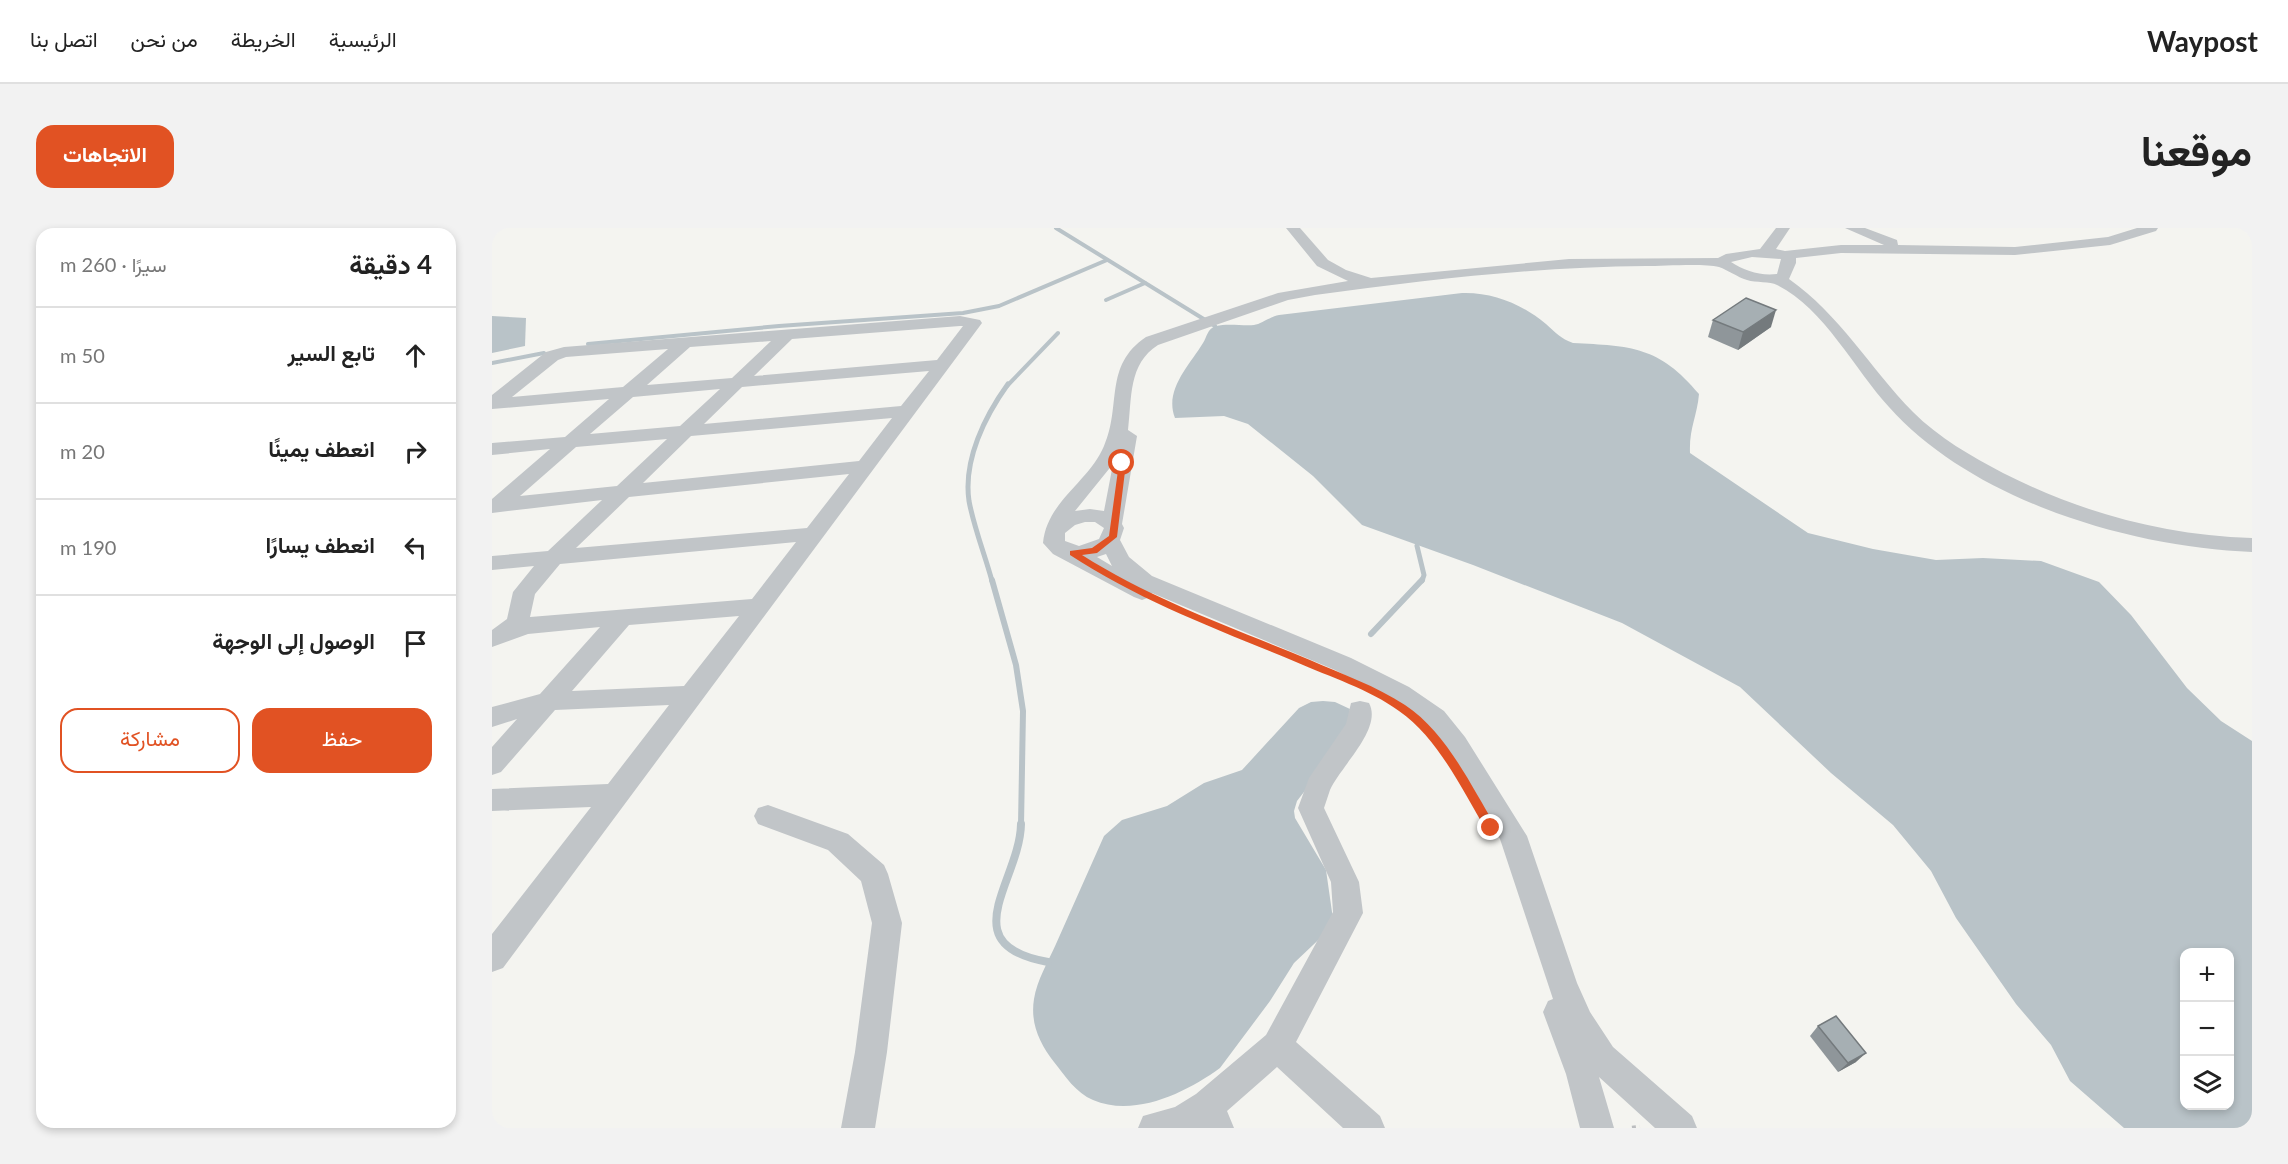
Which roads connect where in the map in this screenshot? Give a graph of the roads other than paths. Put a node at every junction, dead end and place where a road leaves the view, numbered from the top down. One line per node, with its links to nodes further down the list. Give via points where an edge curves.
1 (1293, 228): 8 (street)
2 (1783, 228): 6 (street)
3 (1852, 228): 5 (street)
4 (2151, 228): 5 (street, via 2110,241 2015,251)
5 (1911, 250): 7 (street, via 1830,249)
6 (1764, 253): 7 (street); 9 (street, via 1732,256)
7 (1785, 255): 10 (street, via 1789,263)
8 (1317, 261): 11 (street, via 1345,275); 12 (street, via 1314,276)
9 (1723, 263): 10 (street, via 1748,274); 11 (street, via 1554,265)
10 (1779, 279): 33 (street, via 1812,303 1911,420 1969,462 2033,495 2100,522 2172,539)
11 (1383, 282): 12 (street)
12 (1297, 293): 13 (street)
13 (1186, 329): 30 (street, via 1144,344 1130,358 1114,446 1100,470 1068,504); 31 (street, via 1149,350 1138,366)
14 (788, 334): 15 (street); 17 (street, via 972,321 972,327); 18 (street)
15 (686, 342): 16 (street); 19 (street)
16 (572, 351): 20 (street); 21 (street, via 552,356)
17 (945, 364): 18 (street); 22 (street)
18 (740, 382): 19 (street); 24 (street)
19 (628, 392): 20 (street); 25 (street)
20 (511, 402): 21 (street); 23 (street)
21 (492, 404)
22 (909, 411): 24 (street); 27 (street)
23 (492, 419)
24 (687, 432): 25 (street); 28 (street)
25 (570, 442): 26 (street); 29 (street)
26 (492, 450)
27 (867, 466): 28 (street); 32 (street)
28 (623, 492): 29 (street); 35 (street)
29 (494, 507)
30 (1058, 527): 31 (street, via 1087,515 1100,516); 34 (street, via 1054,543)
31 (1111, 532): 34 (street, via 1094,551); 50 (street, via 1120,561 1144,581 1343,664 1435,718 1504,819 1513,836)
32 (815, 534): 35 (street); 37 (street)
33 (2252, 545)
34 (1073, 553): 50 (street, via 1159,600 1355,683 1402,708 1425,728 1454,765)
35 (554, 557): 36 (street); 39 (street, via 524,592 518,618)
36 (492, 563)
37 (761, 606): 38 (street); 42 (street)
38 (622, 618): 39 (street); 43 (street)
39 (524, 626): 40 (street); 41 (street)
40 (492, 629)
41 (492, 639)
42 (693, 695): 43 (street); 47 (street)
43 (549, 701): 45 (street); 46 (street)
44 (1360, 710): 53 (street, via 1358,726 1318,786 1311,808 1345,882 1348,913)
45 (492, 717)
46 (492, 765)
47 (616, 795): 48 (street); 51 (street)
48 (492, 800)
49 (768, 816): 55 (street, via 838,843 874,874 887,923 872,1052)
50 (1519, 876): 58 (street); 59 (street, via 1585,1033 1615,1070)
51 (503, 928): 52 (street)
52 (492, 958)
53 (1277, 1046): 54 (street); 57 (street)
54 (1212, 1117): 56 (street)
55 (858, 1128)
56 (1155, 1128)
57 (1368, 1128)
58 (1597, 1128)
59 (1680, 1128)

